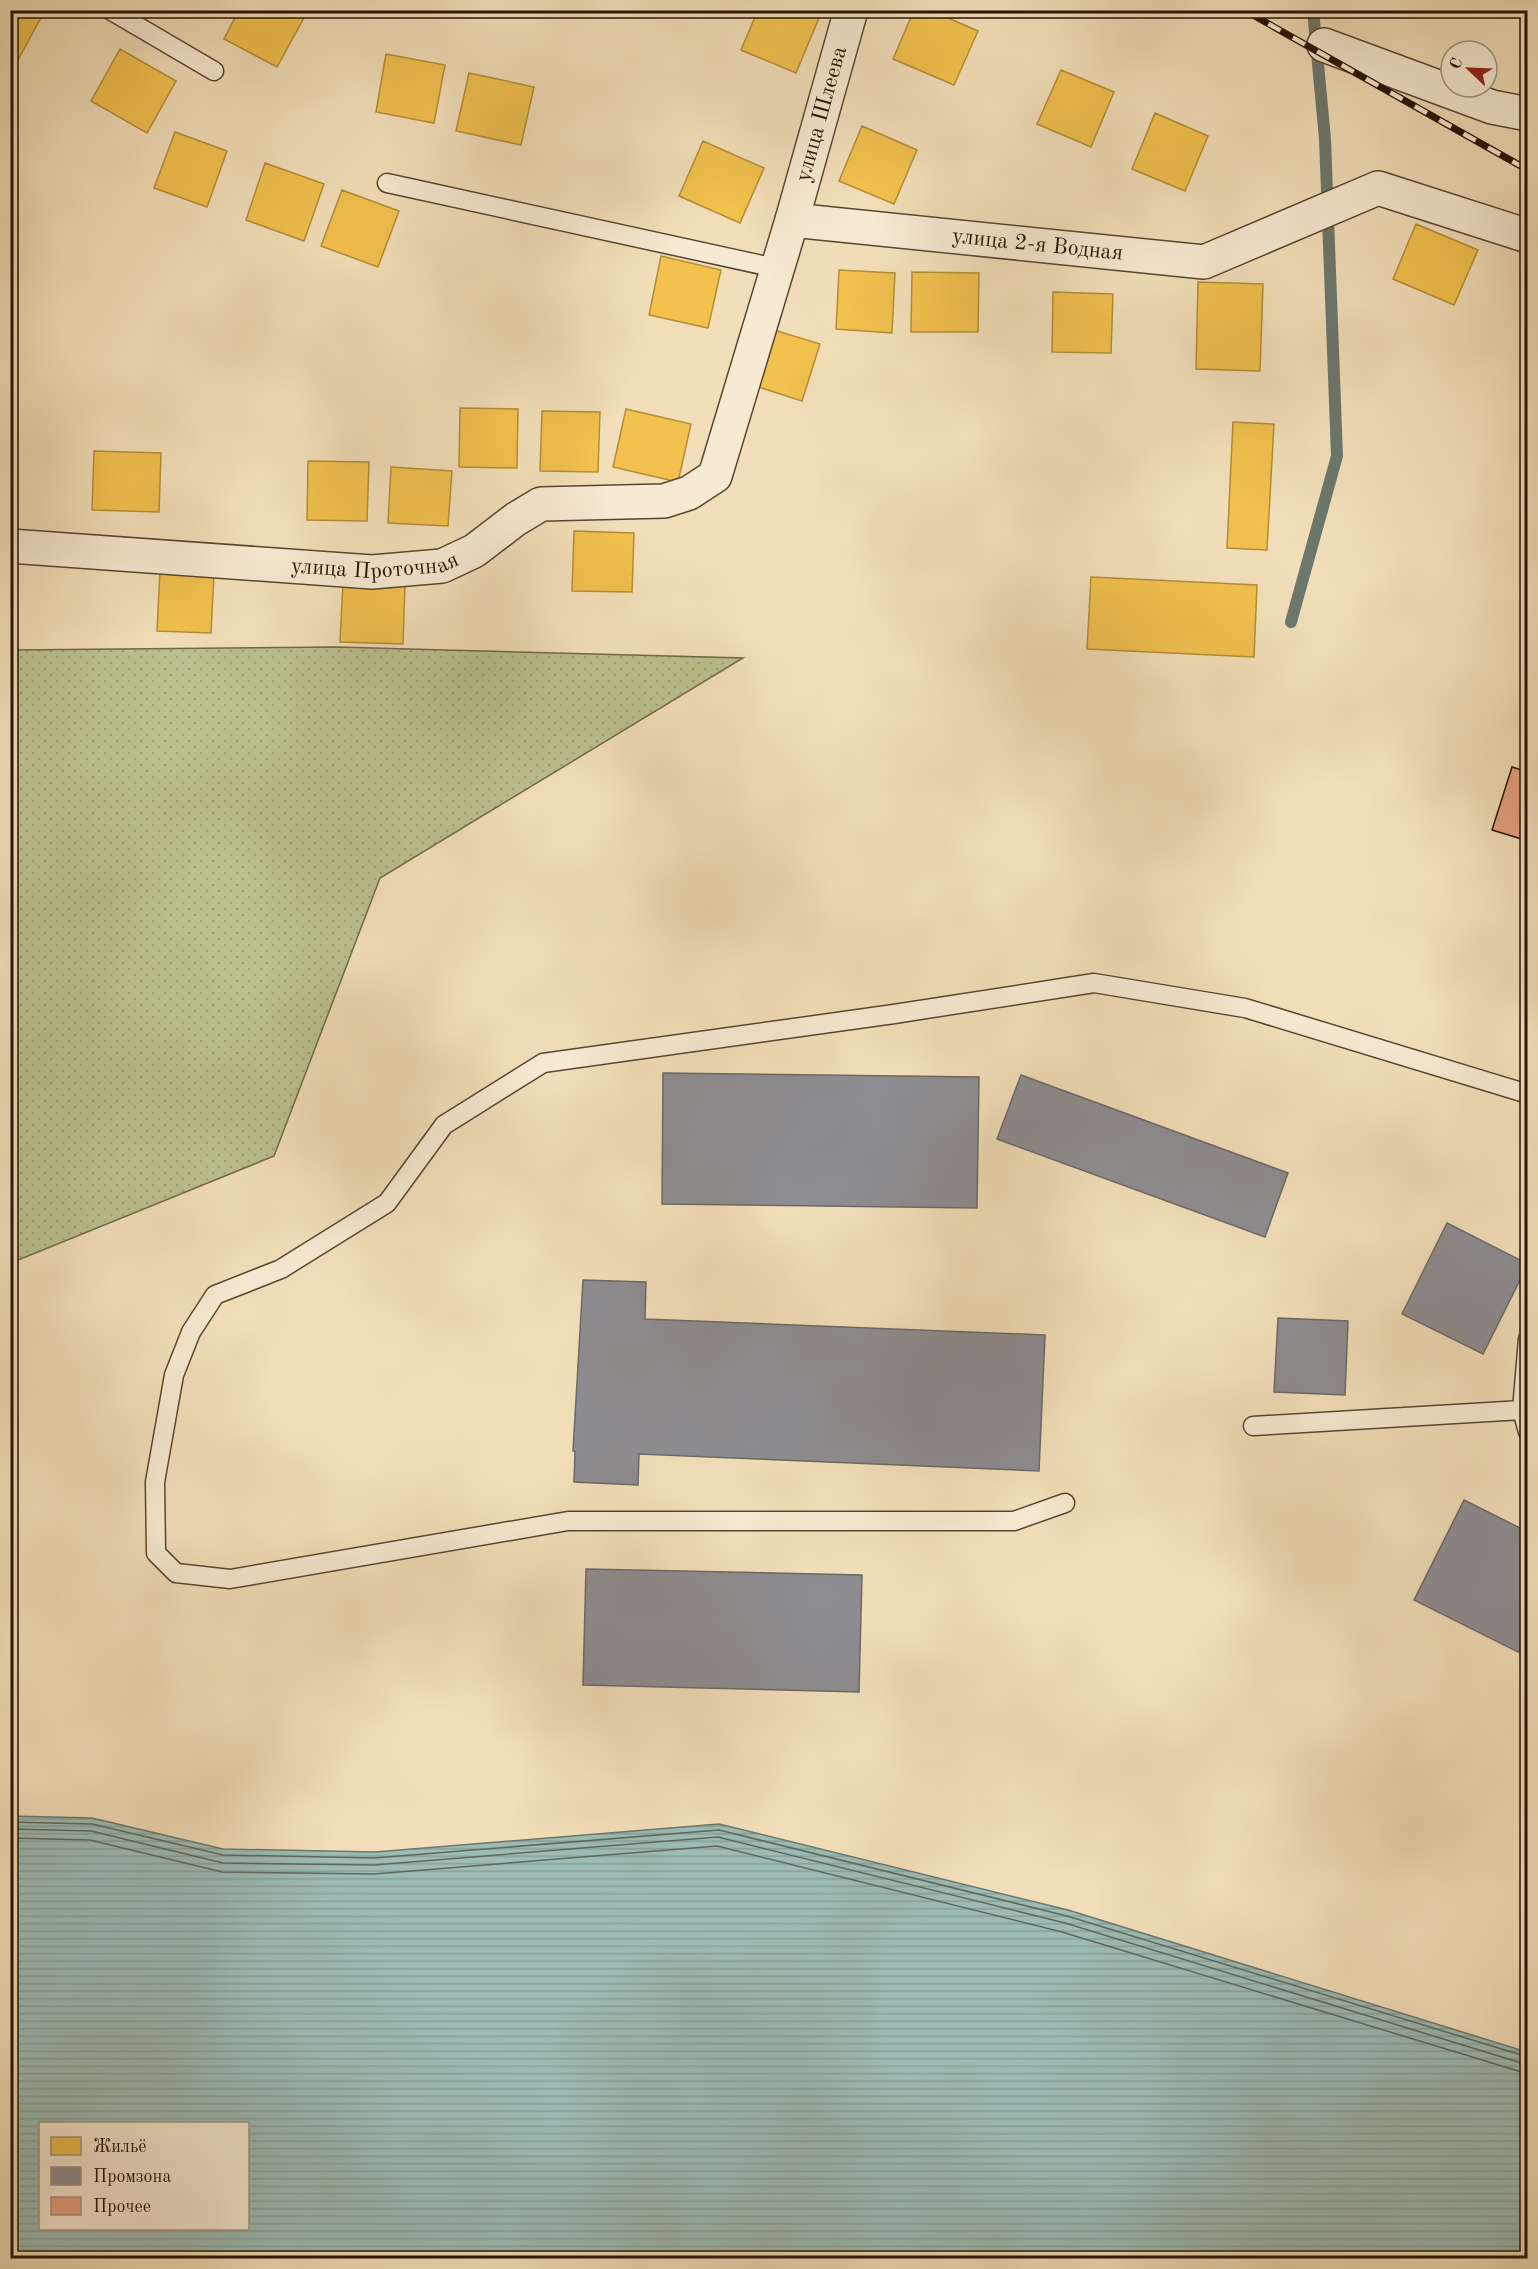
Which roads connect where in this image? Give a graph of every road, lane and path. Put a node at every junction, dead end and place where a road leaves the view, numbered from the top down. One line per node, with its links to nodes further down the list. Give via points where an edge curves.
1 (110, 10): 4 (lane)
2 (851, 10): 7 (street, улица Шлеева)
3 (1324, 45): 5 (street, via 1492,107)
4 (214, 71)
5 (1527, 114)
6 (387, 183): 9 (lane)
7 (792, 220): 8 (street, улица 2-я Водная, via 1204,262 1378,188); 9 (street)
8 (1527, 236)
9 (776, 268): 10 (street, улица Проточная, via 715,476 689,493 664,501 541,504 474,551 442,566 372,572)
10 (10, 546)
11 (1527, 1094): 16 (lane, via 1245,1008 1094,982 543,1064 444,1125 387,1203 281,1269 215,1295 191,1332 174,1375 155,1482 156,1553 176,1573 230,1580 568,1521 1014,1521)
12 (1527, 1339): 13 (lane)
13 (1522, 1410): 14 (lane); 15 (lane)
14 (1253, 1426)
15 (1527, 1432)
16 (1065, 1503)

